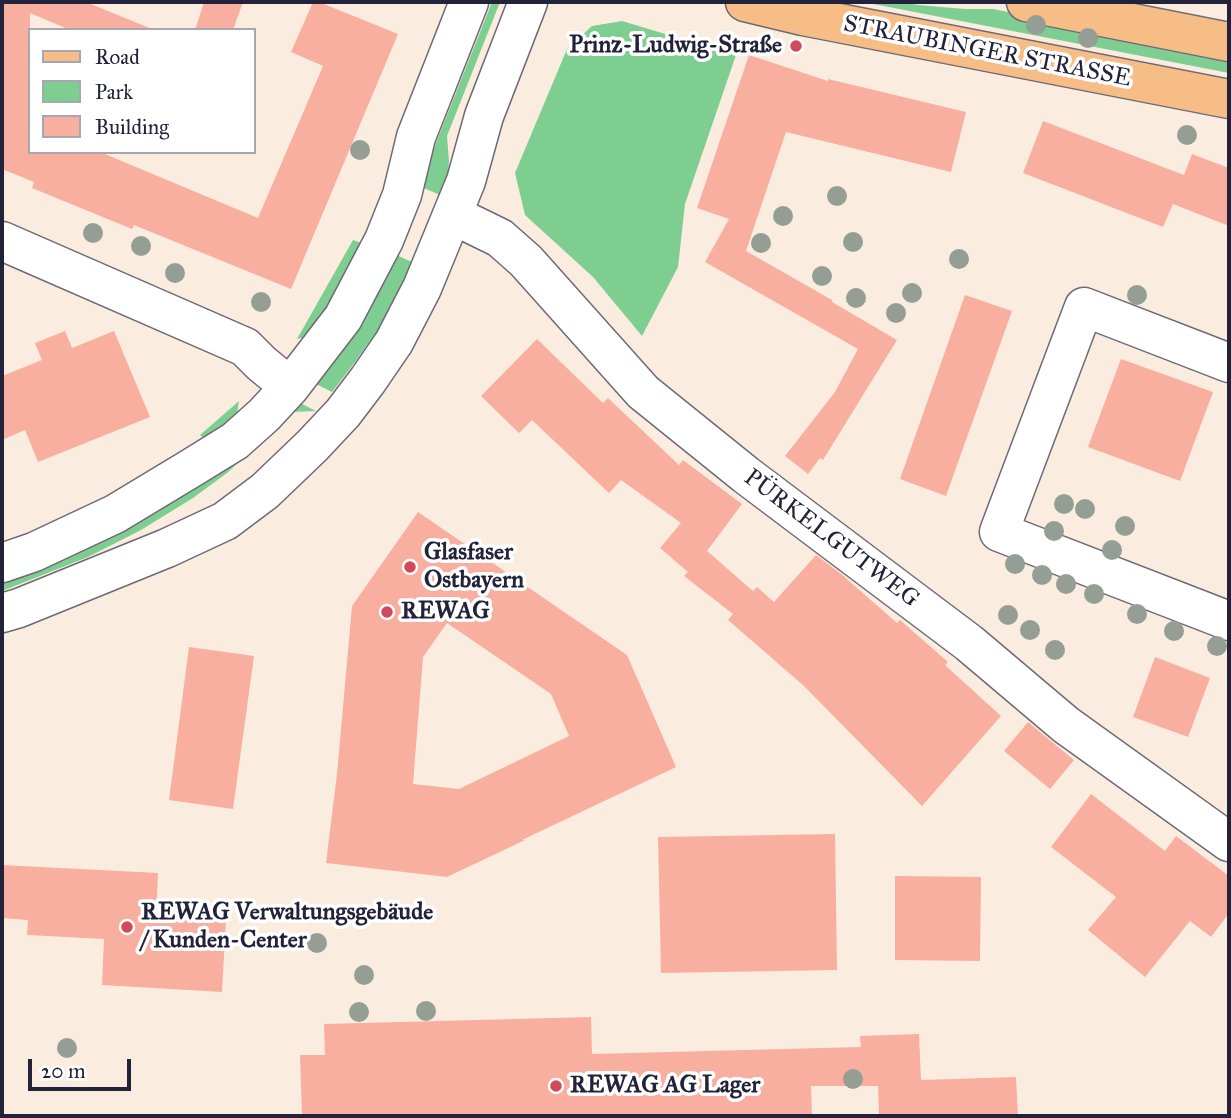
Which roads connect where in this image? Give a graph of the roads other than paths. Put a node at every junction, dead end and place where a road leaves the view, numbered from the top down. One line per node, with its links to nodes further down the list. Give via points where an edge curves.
1 (469, 2): 10 (street, via 416,137 402,195 383,243 342,318)
2 (528, 2): 7 (street)
3 (745, 2): 6 (main road, STRAUBINGER STRASSE)
4 (1026, 2): 5 (main road)
5 (1229, 42)
6 (1229, 99)
7 (453, 215): 12 (street, via 394,342 343,413 265,491 225,521 167,548); 14 (street, PÜRKELGUTWEG, via 500,238 526,261 643,393 969,643 1066,724)
8 (2, 241): 10 (street, via 245,347)
9 (1229, 363): 13 (street, via 1084,307 999,533)
10 (290, 387): 11 (street, via 235,441 188,470 115,514)
11 (2, 563)
12 (2, 613)
13 (1229, 621)
14 (1229, 842)

